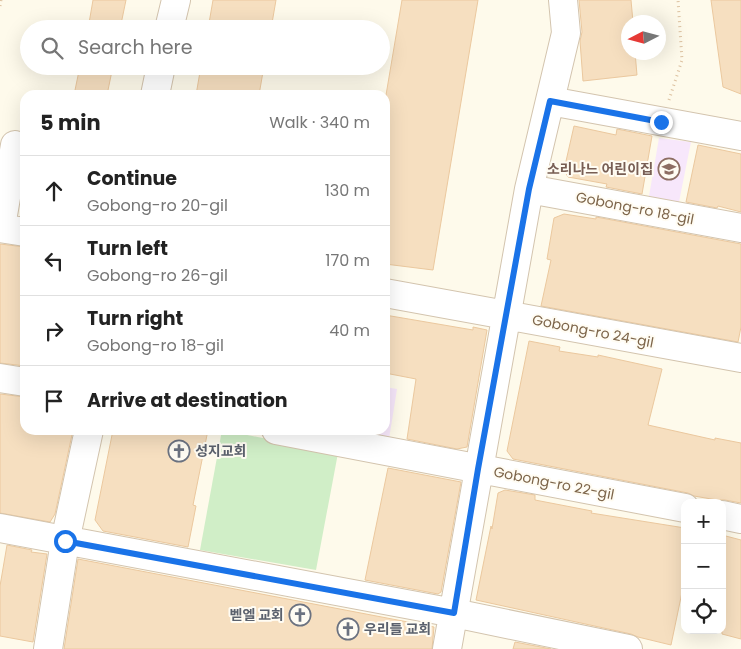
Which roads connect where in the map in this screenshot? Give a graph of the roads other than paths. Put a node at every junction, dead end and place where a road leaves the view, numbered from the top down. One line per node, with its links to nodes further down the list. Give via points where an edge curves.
1 (176, 0): 3 (street)
2 (563, 0): 6 (street, via 566,34)
3 (171, 20)
4 (159, 75): 5 (street)
5 (156, 90)
6 (550, 101): 7 (street); 9 (street)
7 (741, 136)
8 (15, 145): 10 (street)
9 (529, 189): 12 (street, Gobong-ro 18-gil); 15 (street)
10 (0, 219)
11 (0, 228): 13 (street)
12 (741, 228)
13 (20, 231)
14 (390, 294): 15 (street, Gobong-ro 24-gil)
15 (507, 314): 16 (street, Gobong-ro 24-gil); 21 (street)
16 (741, 358)
17 (0, 378): 18 (street)
18 (20, 381)
19 (87, 435): 26 (street)
20 (302, 435): 21 (street, Gobong-ro 22-gil)
21 (478, 469): 22 (street, Gobong-ro 22-gil); 27 (street)
22 (681, 507)
23 (726, 516): 24 (street)
24 (741, 519)
25 (0, 528): 26 (street)
26 (65, 541): 27 (street); 28 (street)
27 (454, 613): 29 (street); 30 (street)
28 (48, 649)
29 (447, 649)
30 (628, 649)

